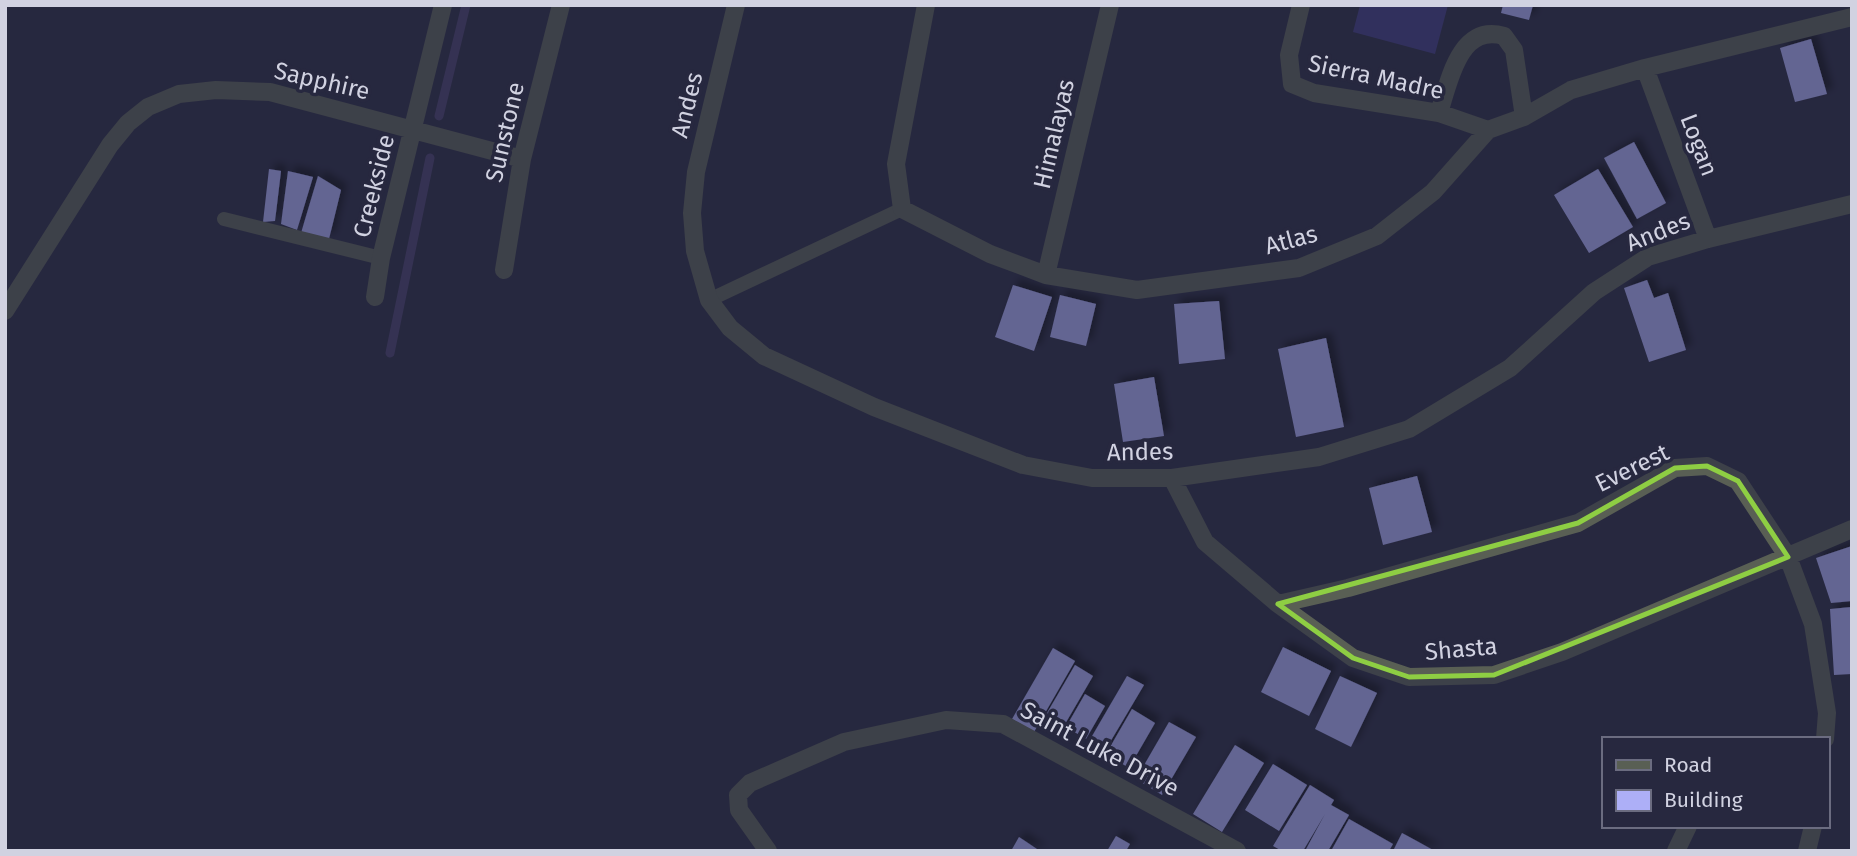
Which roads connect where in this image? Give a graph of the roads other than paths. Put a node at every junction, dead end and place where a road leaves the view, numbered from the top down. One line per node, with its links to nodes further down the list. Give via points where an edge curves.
1 (443, 5): 11 (street, Creekside)
2 (561, 5): 13 (street, Sunstone)
3 (736, 5): 22 (street, Andes, via 696,172 692,213 695,251)
4 (926, 5): 15 (street, via 896,164)
5 (1110, 5): 20 (street, Himalayas)
6 (1301, 5): 9 (street, Sierra Madre, via 1289,55 1292,84 1314,93)
7 (1839, 15): 8 (street, Atlas)
8 (1644, 68): 10 (street, Atlas, via 1571,90); 17 (street, Logan)
9 (1439, 113): 10 (street, via 1456,61 1471,41 1490,33 1504,36 1514,50); 12 (street, Sierra Madre)
10 (1524, 117): 12 (street, Atlas)
11 (412, 129): 13 (street, Sapphire); 18 (street, Creekside); 23 (street, Sapphire, via 270,92 179,94 148,107 110,145)
12 (1488, 130): 20 (street, Atlas, via 1433,192 1377,236 1299,268 1137,290)
13 (522, 159): 19 (street, Sunstone)
14 (1852, 204): 17 (street, Andes)
15 (902, 209): 20 (street, Atlas, via 990,254); 22 (lane)
16 (225, 219): 18 (lane)
17 (1708, 239): 24 (street, Andes, via 1648,257 1594,292 1510,368 1409,429 1319,457)
18 (381, 258): 21 (street, Creekside)
19 (504, 270)
20 (1046, 275)
21 (375, 297)
22 (709, 300): 24 (street, Andes, via 730,328 764,356 874,407 1023,465 1092,478)
23 (5, 311)
24 (1172, 478): 27 (street, Shasta, via 1205,542)
25 (1852, 529): 26 (street, Shasta)
26 (1788, 557): 27 (street, Shasta, via 1562,652 1494,675 1409,677 1353,658); 27 (street, Everest, via 1738,481 1707,466 1675,468 1578,523); 28 (street, Everest, via 1813,624 1827,713)
27 (1278, 604)
28 (1825, 737)
29 (1687, 828): 33 (street)
30 (1813, 828): 34 (street)
31 (768, 851): 32 (street, Saint Luke Drive, via 739,810 738,795 750,783 844,741 946,720 1003,724)
32 (1237, 851)
33 (1676, 851)
34 (1807, 851)

